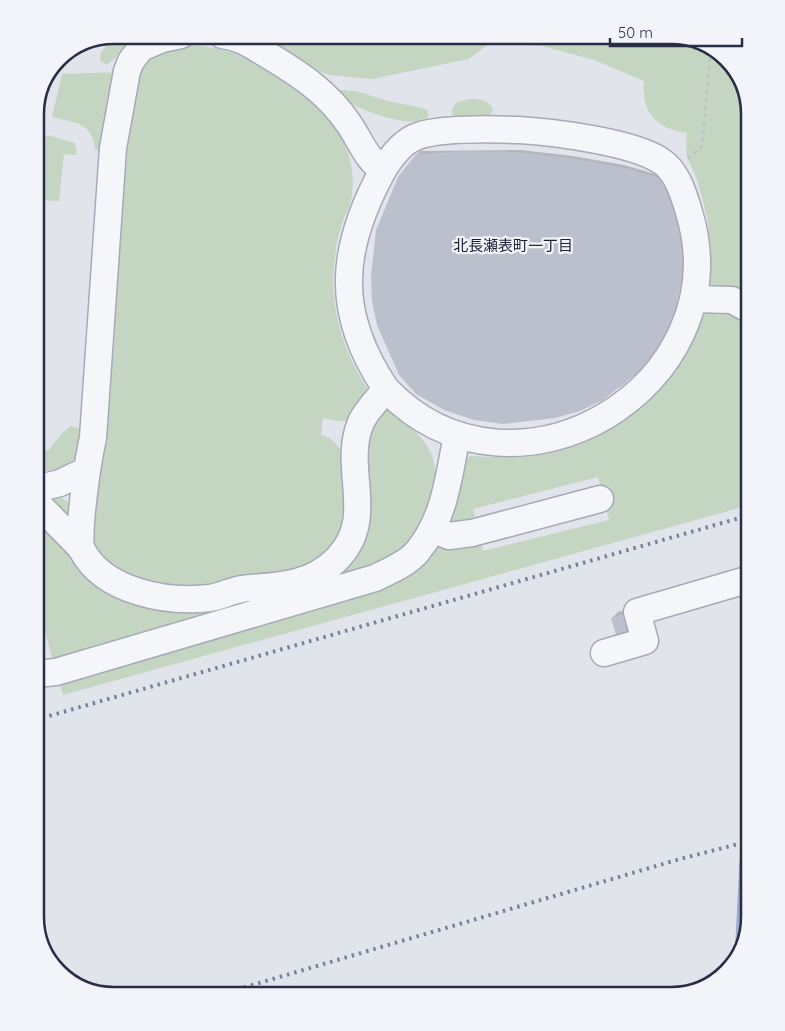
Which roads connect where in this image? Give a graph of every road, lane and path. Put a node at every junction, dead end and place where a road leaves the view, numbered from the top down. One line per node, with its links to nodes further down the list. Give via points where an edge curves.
1 (150, 44): 10 (street, via 141,48 130,61 113,148 93,438)
2 (250, 44): 4 (street, via 309,80 349,123 373,163)
3 (710, 56): 5 (path, via 702,146)
4 (382, 170): 5 (street, via 393,154 417,136 448,131 512,130 544,131 619,146 662,161); 8 (street, via 356,226 349,278 350,305 356,330)
5 (673, 174): 6 (street, via 684,196 696,241)
6 (693, 299): 7 (street, via 732,300); 9 (street, via 680,336 668,357 654,377 615,411 561,436 531,442 502,445)
7 (741, 305)
8 (386, 389): 9 (street, via 414,414); 15 (street, via 361,422 354,459 359,497 355,528 338,558 324,571 305,581 250,588 211,598 167,598 142,593 119,583 90,562)
9 (457, 435): 14 (street, via 444,498)
10 (85, 471): 11 (street); 15 (street)
11 (44, 487)
12 (600, 499): 14 (street, via 472,534 449,536)
13 (44, 510): 15 (street)
14 (432, 529): 18 (street, via 417,553 375,578)
15 (81, 548)
16 (741, 583): 17 (street, via 637,612 645,641)
17 (604, 653)
18 (44, 673)

